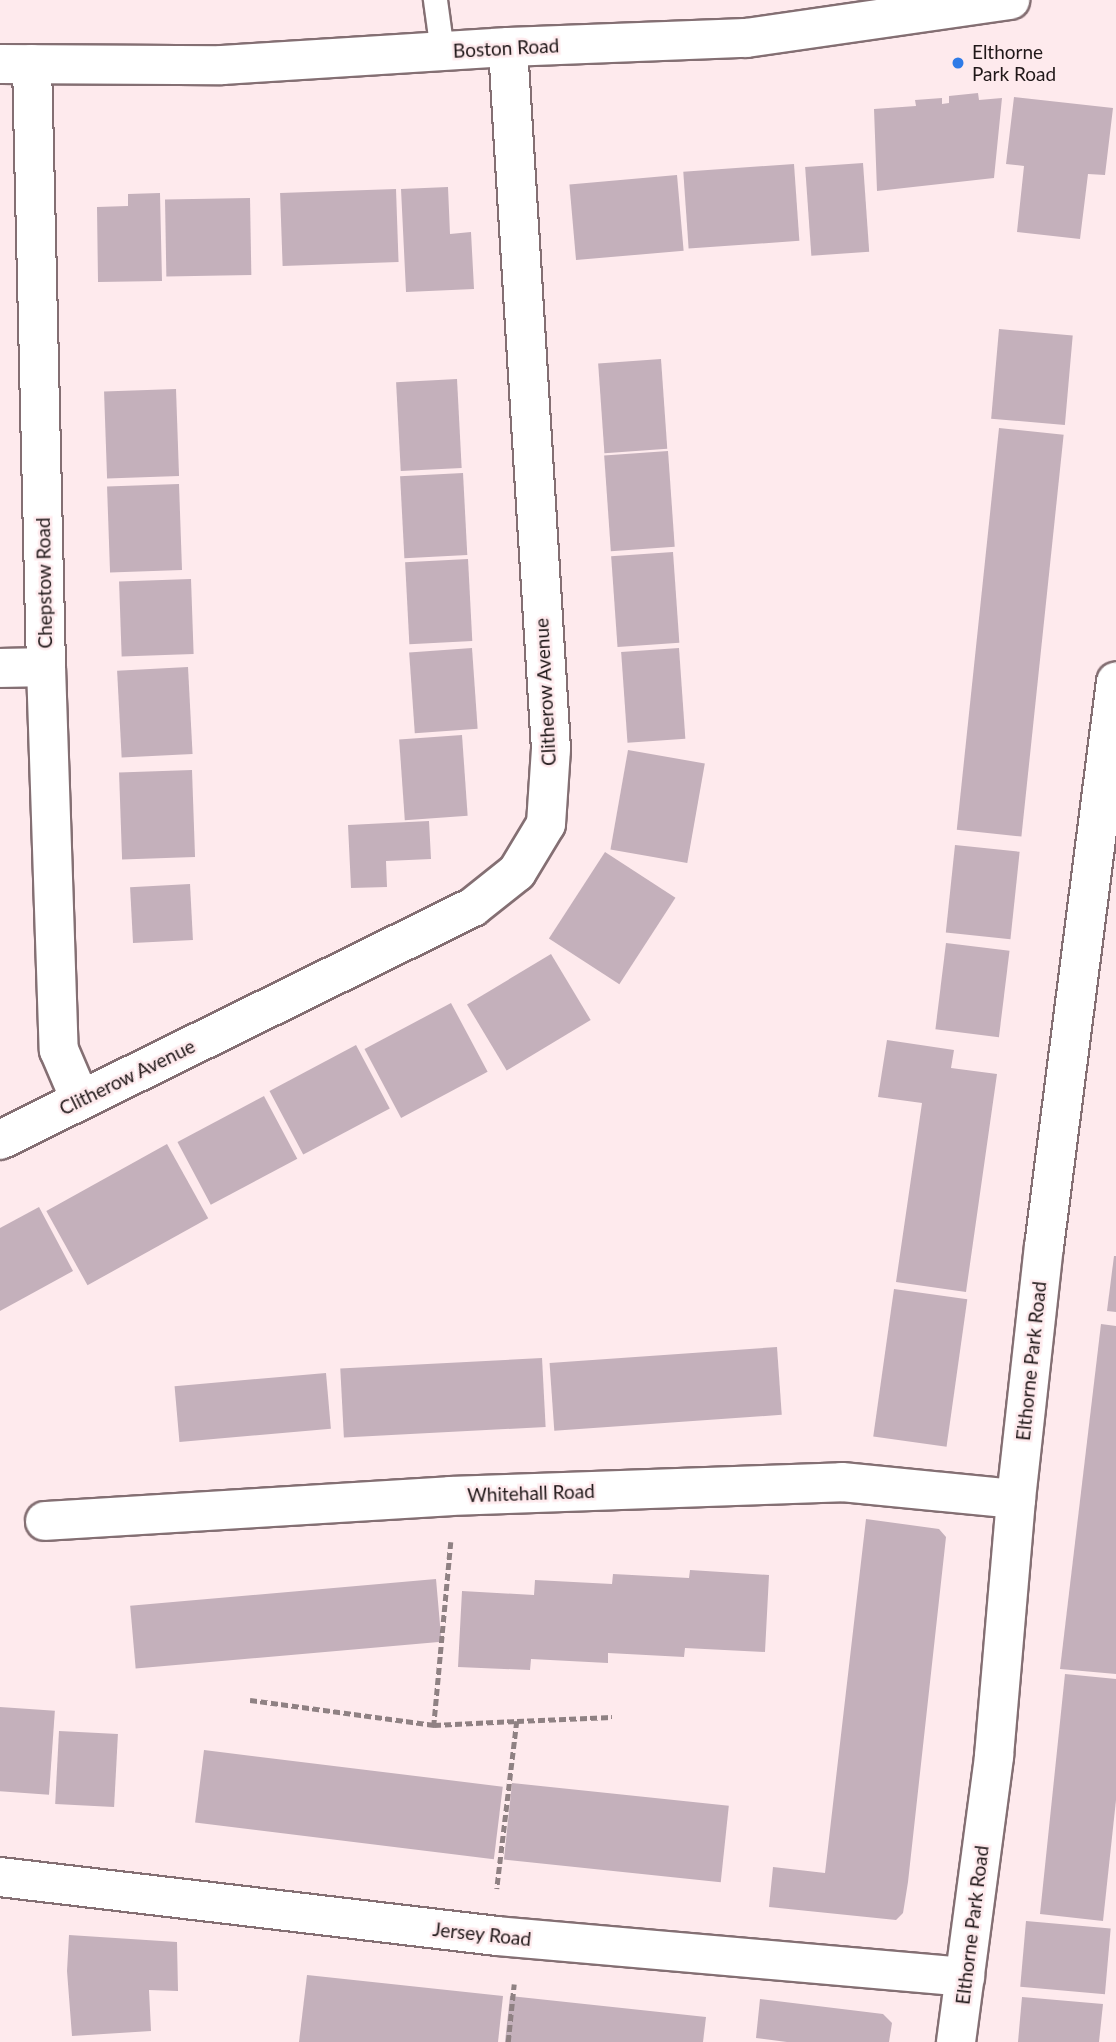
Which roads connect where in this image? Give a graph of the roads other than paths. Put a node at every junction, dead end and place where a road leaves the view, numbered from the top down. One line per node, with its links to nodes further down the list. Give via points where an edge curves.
1 (435, 0): 4 (lane)
2 (1010, 0): 3 (street, Boston Road, via 746,38)
3 (508, 47): 4 (street, Boston Road); 9 (street, Clitherow Avenue, via 551,749 546,824 517,872 473,907)
4 (442, 51): 5 (street, Boston Road, via 222,65)
5 (16, 64): 6 (street, Chepstow Road)
6 (46, 667): 7 (street); 9 (street, Chepstow Road, via 59,1050)
7 (0, 668)
8 (1116, 682): 11 (street, Elthorne Park Road)
9 (80, 1099): 10 (street, Clitherow Avenue)
10 (0, 1140)
11 (1016, 1499): 12 (street, Whitehall Road, via 842,1482 450,1496); 14 (street, Elthorne Park Road, via 994,1756)
12 (45, 1521)
13 (0, 1877): 14 (street, Jersey Road, via 508,1937)
14 (965, 1977): 15 (street, Elthorne Park Road)
15 (956, 2042)

